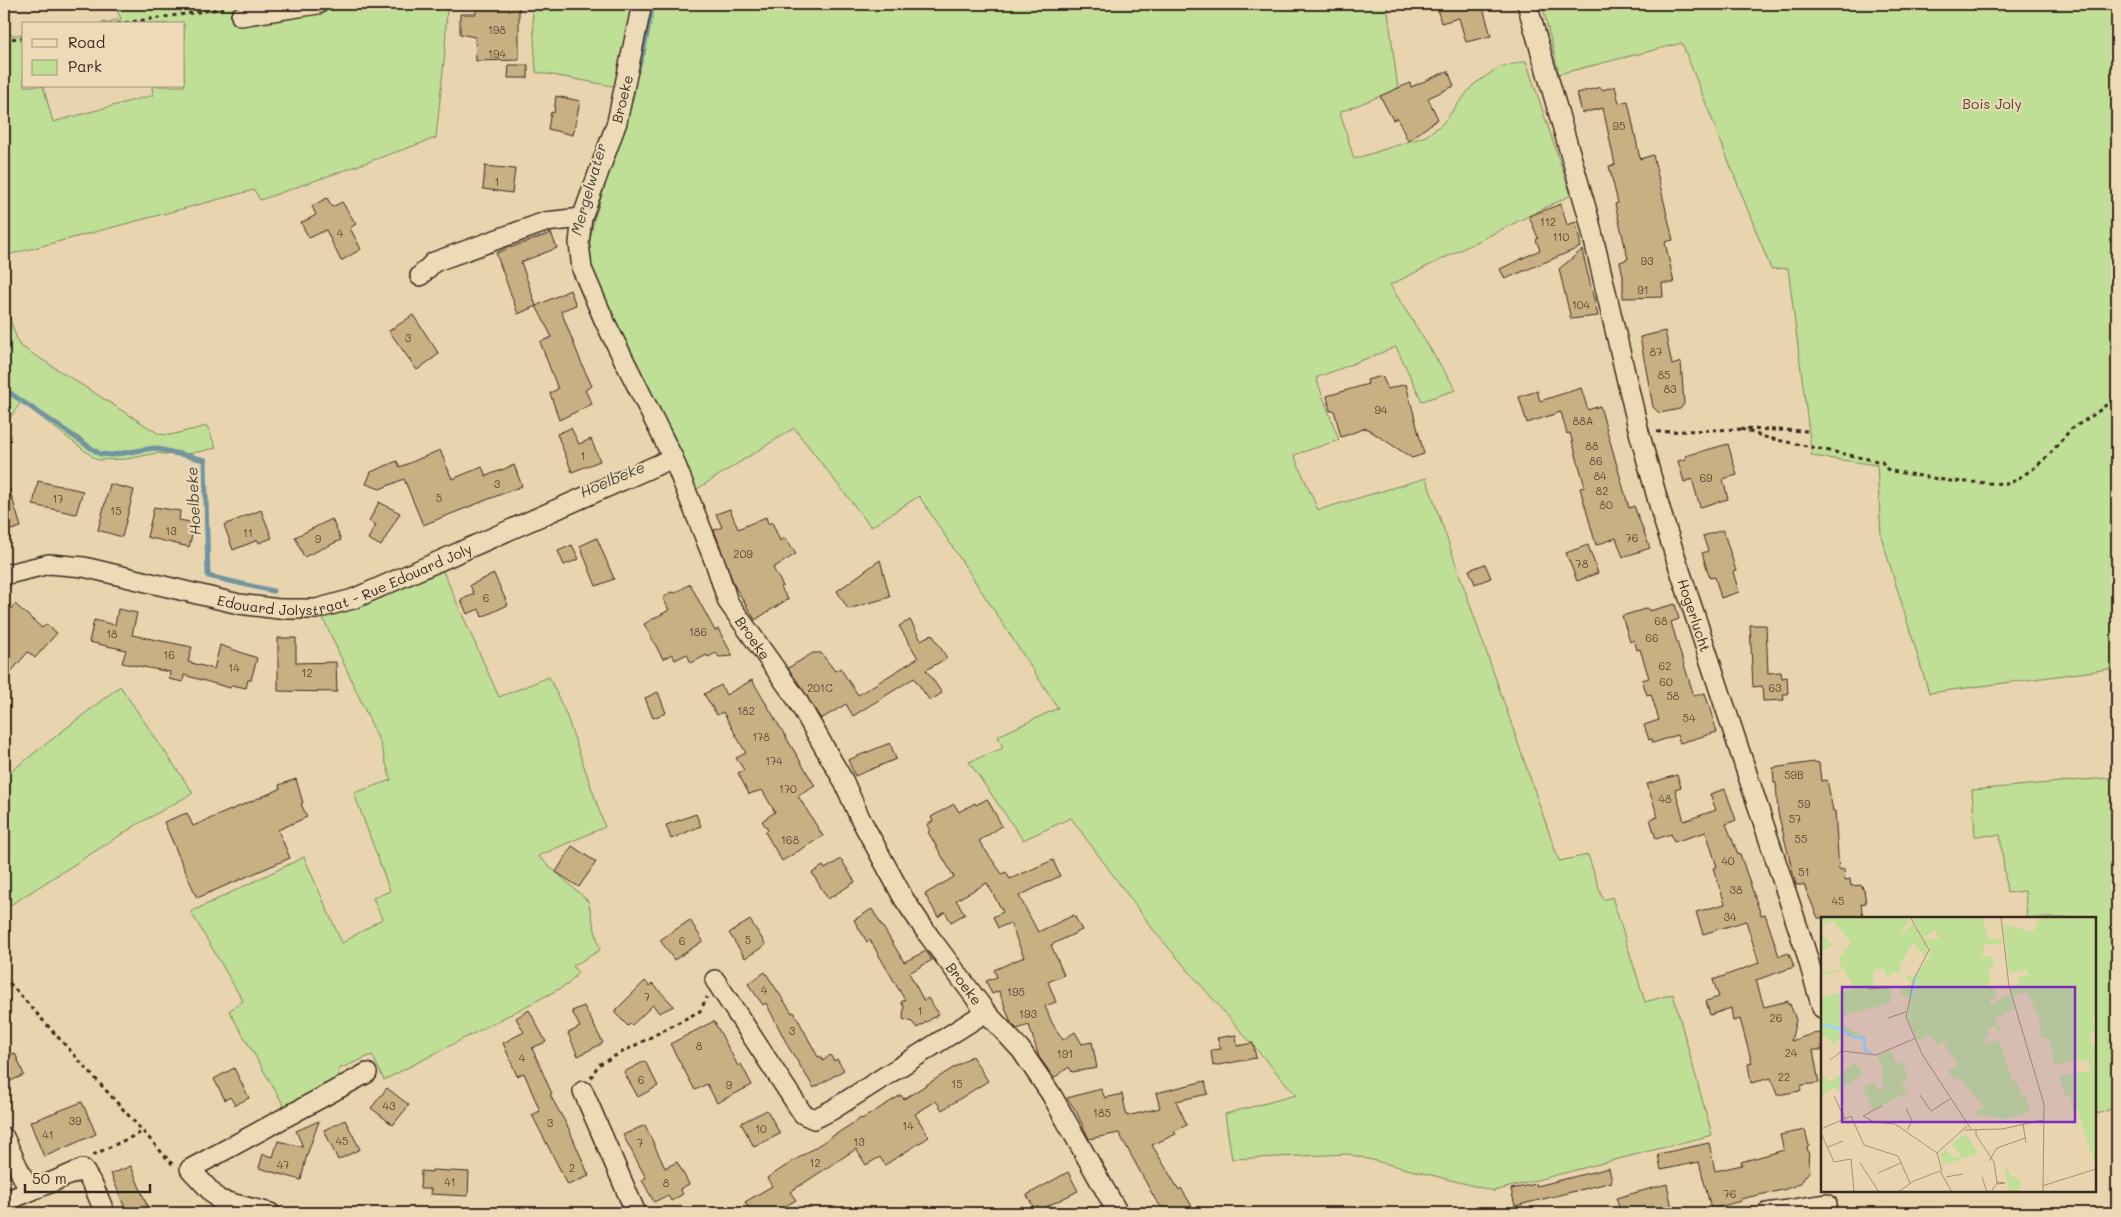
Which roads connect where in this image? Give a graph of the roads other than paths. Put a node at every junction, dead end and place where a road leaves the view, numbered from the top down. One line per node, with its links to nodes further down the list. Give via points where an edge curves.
1 (318, 4): 4 (street)
2 (642, 4): 5 (street, Broeke, via 617,122)
3 (1527, 4): 10 (street, Hogerlucht, via 1588,215 1639,432 1681,574)
4 (241, 16)
5 (582, 218): 6 (street, via 545,222 434,262); 7 (street, Broeke, via 582,269)
6 (420, 276)
7 (673, 458): 8 (street, Edouard Jolystraat - Rue Edouard Joly, via 353,599 316,609 239,604 84,567 49,564); 11 (street, Broeke, via 728,602 796,698 904,898)
8 (4, 575)
9 (715, 980): 11 (street, via 803,1114 814,1119)
10 (1821, 1005)
11 (986, 1012): 21 (street, Broeke, via 1021,1050 1052,1094)
12 (368, 1073): 19 (street, via 190,1170 219,1200)
13 (584, 1091): 20 (street)
14 (4, 1137): 15 (street)
15 (29, 1191): 16 (street); 18 (street, via 83,1169)
16 (4, 1202)
17 (1826, 1203): 22 (street)
18 (105, 1213)
19 (270, 1213)
20 (636, 1213)
21 (1118, 1213)
22 (1767, 1213)

